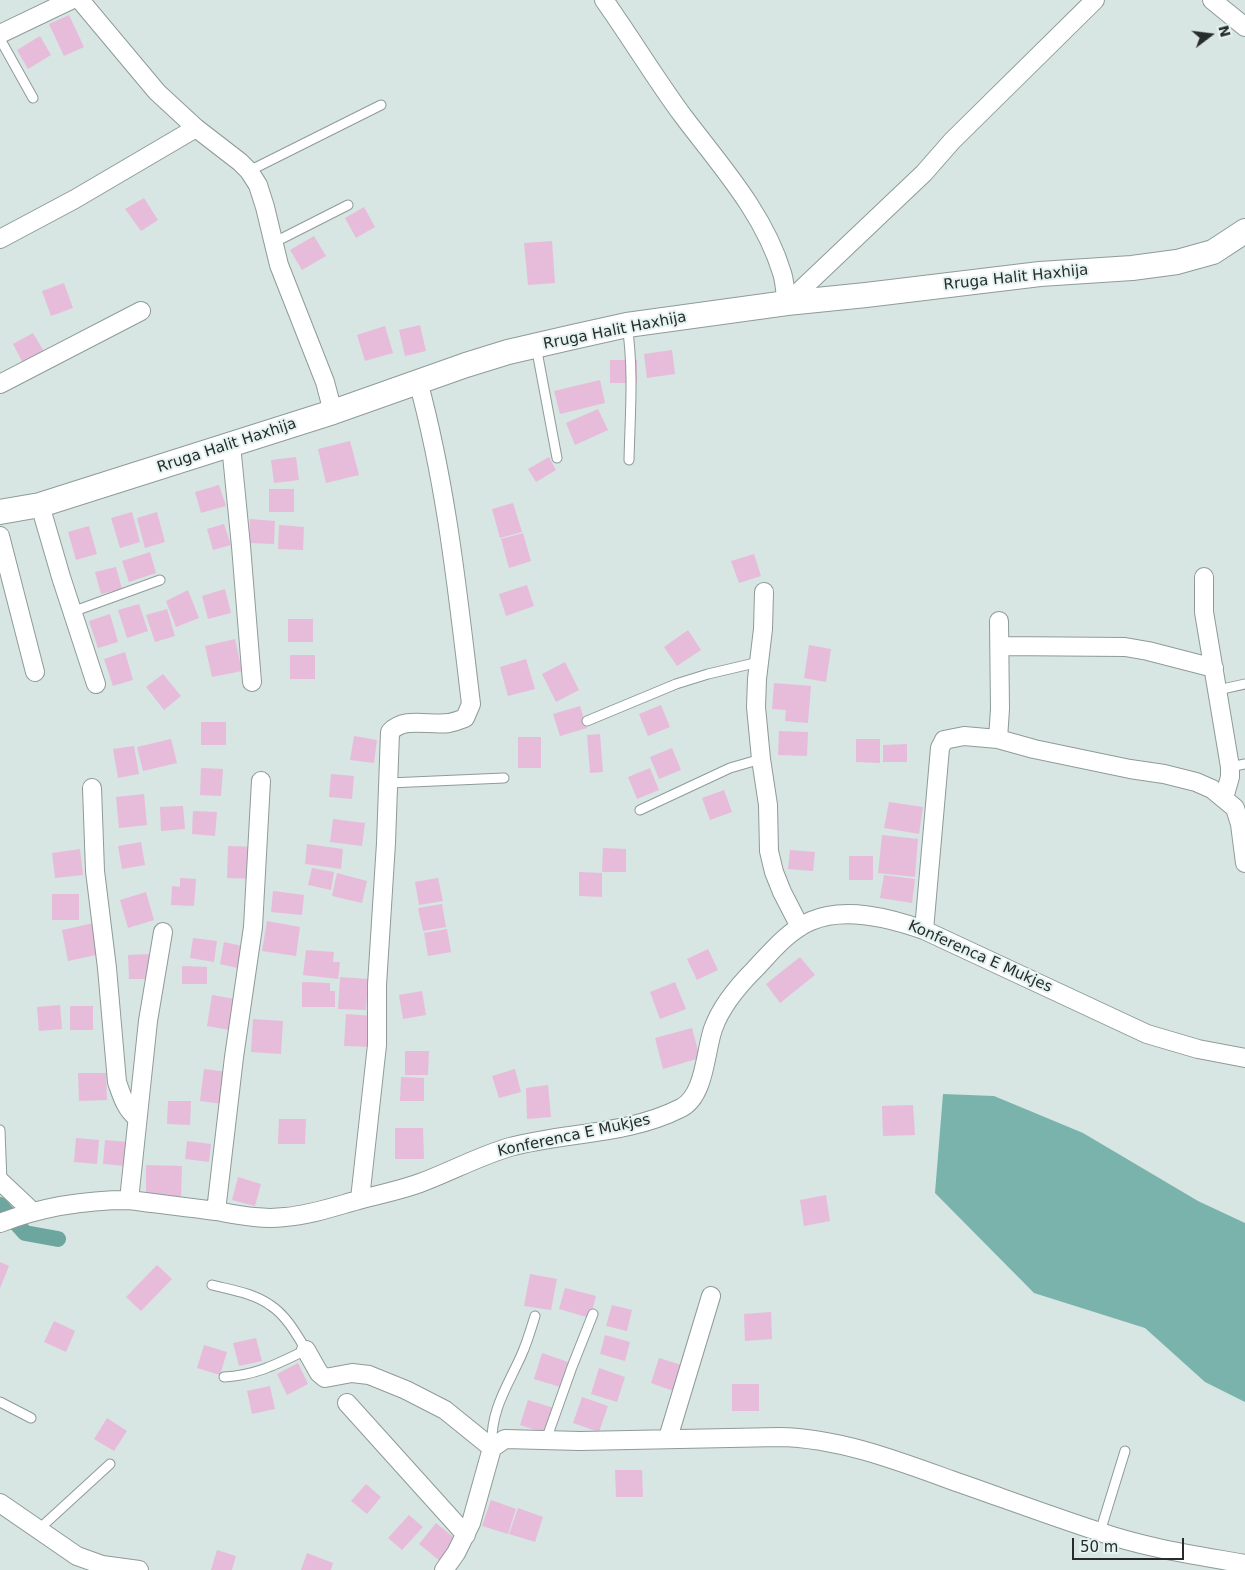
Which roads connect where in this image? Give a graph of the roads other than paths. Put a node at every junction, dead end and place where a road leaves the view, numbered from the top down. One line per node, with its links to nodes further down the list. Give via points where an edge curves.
1 (71, 0): 7 (street)
2 (80, 0): 11 (street, via 157,92)
3 (604, 0): 17 (street, via 682,115 762,224 782,274)
4 (1095, 0): 17 (street, via 952,141 924,174)
5 (1212, 0): 6 (street)
6 (1245, 27)
7 (0, 34)
8 (0, 39): 9 (lane)
9 (33, 98)
10 (382, 105): 12 (lane)
11 (196, 128): 12 (street); 15 (street)
12 (249, 171): 16 (street, via 258,185)
13 (348, 205): 16 (lane)
14 (1245, 231): 17 (street, Rruga Halit Haxhija, via 1213,252 1177,262)
15 (0, 239)
16 (273, 243): 23 (street)
17 (786, 303): 19 (street, Rruga Halit Haxhija)
18 (141, 311): 22 (street)
19 (627, 325): 20 (street, Rruga Halit Haxhija); 26 (lane, via 632,374)
20 (536, 346): 21 (street, Rruga Halit Haxhija); 25 (lane)
21 (418, 381): 23 (street, Rruga Halit Haxhija); 49 (street, via 446,513 471,704 465,718 449,723 396,725 390,732)
22 (0, 384)
23 (333, 412): 24 (street, Rruga Halit Haxhija)
24 (231, 445): 27 (street, Rruga Halit Haxhija); 39 (street)
25 (557, 458)
26 (629, 460)
27 (40, 505): 28 (street, Rruga Halit Haxhija); 33 (street)
28 (0, 512)
29 (0, 536): 38 (street)
30 (1204, 577): 37 (street, via 1204,612)
31 (160, 580): 33 (lane)
32 (764, 592): 36 (street)
33 (72, 612): 40 (street)
34 (999, 621): 35 (street)
35 (1000, 646): 37 (street, via 1125,647); 44 (street)
36 (759, 662): 43 (lane, via 676,684); 45 (street, via 756,707)
37 (1214, 668): 42 (street)
38 (35, 672)
39 (252, 682)
40 (96, 684)
41 (1245, 684): 42 (lane)
42 (1218, 690): 46 (street)
43 (587, 720)
44 (998, 739): 51 (street, via 1196,782); 55 (street, via 953,737 944,740 940,748)
45 (761, 759): 52 (lane, via 730,768); 54 (street, via 768,805 769,851 782,892)
46 (1237, 765): 51 (street)
47 (504, 778): 49 (lane)
48 (261, 781): 63 (street, via 253,927)
49 (388, 783): 61 (street, via 377,984 377,1045)
50 (92, 788): 58 (street, via 95,871 117,1082 129,1111)
51 (1224, 798): 53 (street, via 1238,814)
52 (640, 810)
53 (1245, 863)
54 (800, 927): 55 (street, Konferenca E Mukjes, via 811,920 848,914 892,920); 61 (street, Konferenca E Mukjes, via 752,971 719,1013 699,1084 693,1098 684,1107 628,1126 510,1147 417,1184)
55 (924, 930): 57 (street, Konferenca E Mukjes, via 1147,1034)
56 (163, 932): 58 (street, via 148,1021)
57 (1245, 1058)
58 (137, 1118): 62 (street)
59 (0, 1130): 60 (lane)
60 (1, 1182): 64 (street)
61 (360, 1199): 63 (street, Konferenca E Mukjes, via 284,1218)
62 (129, 1200): 63 (street, Konferenca E Mukjes); 64 (street, Konferenca E Mukjes, via 91,1202)
63 (216, 1211)
64 (26, 1214): 65 (street, Konferenca E Mukjes)
65 (0, 1223)
66 (212, 1285): 70 (lane, via 245,1293 270,1304 282,1315)
67 (711, 1296): 75 (street)
68 (593, 1314): 76 (lane)
69 (535, 1316): 77 (lane, via 522,1355 501,1395 491,1430)
70 (306, 1350): 71 (lane, via 261,1371); 77 (street, via 325,1378 352,1373 368,1375 406,1390 445,1410)
71 (224, 1377)
72 (0, 1402): 74 (lane)
73 (347, 1403): 83 (street)
74 (31, 1418)
75 (668, 1438): 76 (street); 82 (street, via 803,1437 820,1440 896,1460)
76 (546, 1440): 77 (street, via 505,1439)
77 (492, 1448): 83 (street)
78 (1125, 1452): 82 (lane)
79 (110, 1464): 81 (lane)
80 (0, 1503): 81 (street)
81 (38, 1530): 85 (street, via 77,1556 102,1565)
82 (1100, 1532): 84 (street, via 1152,1548)
83 (466, 1535): 86 (street)
84 (1245, 1564)
85 (139, 1570)
86 (444, 1570)

